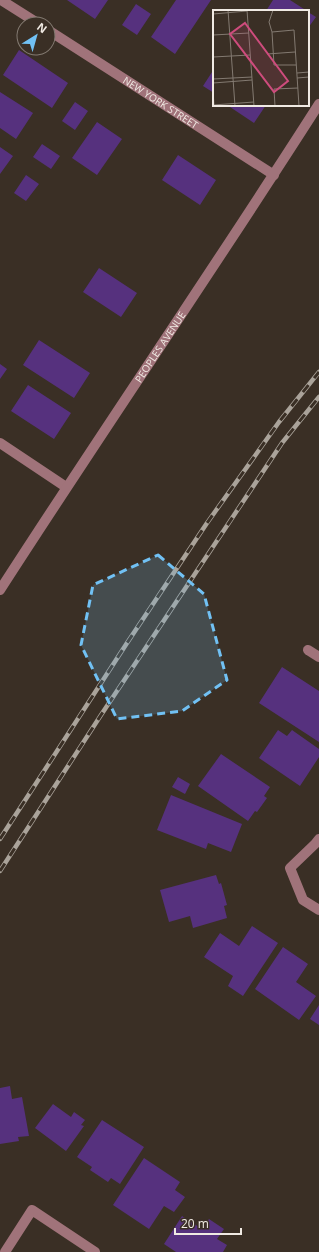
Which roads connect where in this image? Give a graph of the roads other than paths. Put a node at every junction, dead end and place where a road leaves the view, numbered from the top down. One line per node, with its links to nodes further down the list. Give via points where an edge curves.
1 (1, 0): 2 (street)
2 (26, 16)
3 (56, 35): 5 (street, NEW YORK STREET)
4 (319, 104): 5 (street, PEOPLES AVENUE)
5 (274, 175): 7 (street, PEOPLES AVENUE)
6 (0, 443): 7 (street)
7 (66, 486): 8 (street, PEOPLES AVENUE)
8 (0, 590)
9 (308, 650): 10 (street)
10 (319, 657)
11 (319, 839): 12 (street, via 290,868 303,900)
12 (319, 910)
13 (6, 1252): 14 (street, via 32,1210)
14 (95, 1252)

